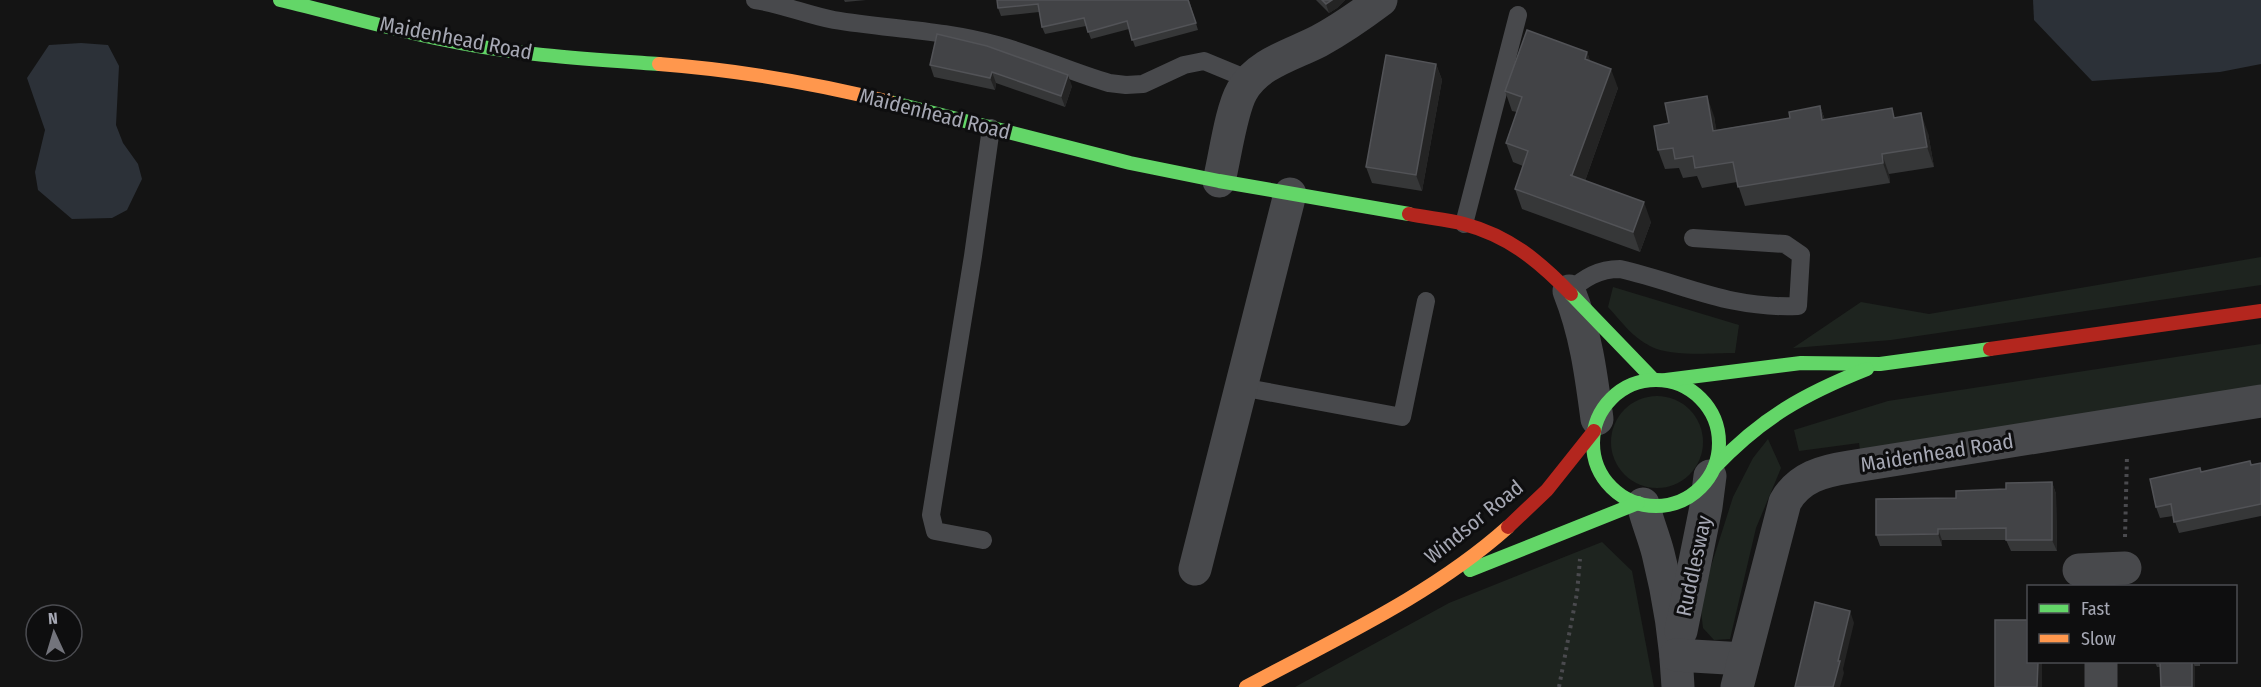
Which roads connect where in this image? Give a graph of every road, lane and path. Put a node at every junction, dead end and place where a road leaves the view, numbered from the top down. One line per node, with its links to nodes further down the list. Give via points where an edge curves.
1 (280, 0): 6 (main road, Maidenhead Road, via 498,50 714,68 821,85)
2 (755, 0): 5 (lane, via 814,16 988,43 1109,83 1143,84 1184,65 1204,62)
3 (1381, 0): 5 (street)
4 (1518, 15): 9 (lane)
5 (1250, 80): 7 (street, via 1241,92)
6 (991, 128): 7 (main road, Maidenhead Road); 23 (lane, via 931,515 935,531)
7 (1219, 181): 8 (main road, Maidenhead Road)
8 (1290, 194): 9 (main road, Maidenhead Road); 16 (street)
9 (1464, 224): 11 (main road, Maidenhead Road, via 1525,252)
10 (1693, 238): 11 (lane, via 1785,244 1801,255 1798,306 1720,300 1620,269 1594,273)
11 (1569, 291): 15 (main road, Maidenhead Road); 19 (street, via 1583,329)
12 (1426, 301): 16 (lane, via 1402,417)
13 (2261, 311): 14 (main road)
14 (1880, 364): 15 (main road, via 1801,363); 20 (main road, via 1827,384 1786,406 1750,431)
15 (1660, 380): 19 (main road, via 1641,381 1619,391 1603,408); 20 (main road, via 1689,388 1712,413 1719,435 1718,457)
16 (1241, 387): 24 (street)
17 (2261, 401): 18 (street, Maidenhead Road)
18 (2127, 422): 25 (path); 29 (street, Maidenhead Road, via 1831,470 1803,480 1785,502)
19 (1595, 425): 21 (main road, via 1594,454 1600,473 1613,489); 26 (main road, Windsor Road, via 1562,472 1528,509)
20 (1712, 472): 21 (main road, via 1697,491 1680,501 1661,506); 27 (street, Ruddlesway)
21 (1641, 504): 22 (main road, Windsor Road); 27 (street, Ruddlesway, via 1662,568)
22 (1575, 529): 26 (main road, Windsor Road); 31 (path, via 1581,547 1577,593)
23 (983, 540)
24 (1196, 569)
25 (2102, 574)
26 (1424, 588): 30 (main road, Windsor Road)
27 (1676, 655): 29 (street, Maidenhead Road); 32 (street, Ruddlesway)
28 (2101, 663): 33 (street)
29 (1740, 673)
30 (1246, 687)
31 (1558, 687)
32 (1678, 687)
33 (2101, 687)

